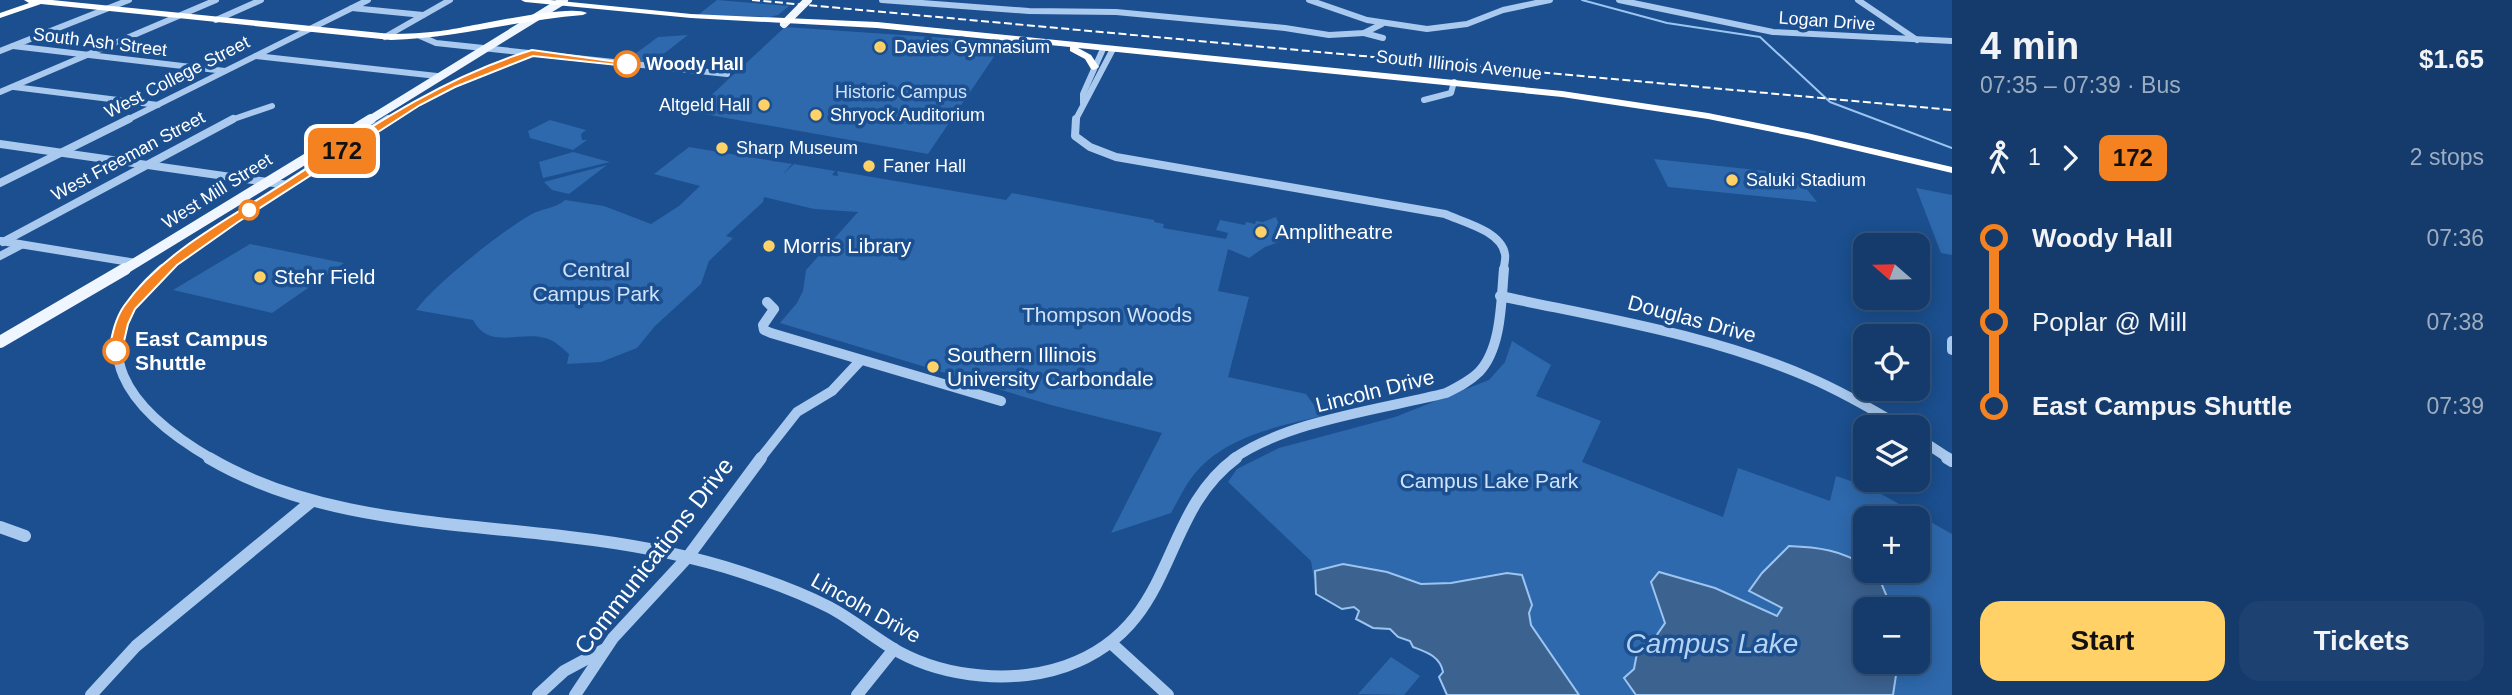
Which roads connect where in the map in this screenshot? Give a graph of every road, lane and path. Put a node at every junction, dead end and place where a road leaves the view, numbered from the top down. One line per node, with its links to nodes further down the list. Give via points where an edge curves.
1 (28, 0): 15 (highway, South Illinois Avenue)
2 (129, 0): 19 (street)
3 (216, 0): 23 (street)
4 (261, 0): 26 (street)
5 (368, 0): 20 (street, West College Street)
6 (450, 0): 21 (street)
7 (525, 0): 16 (highway, South Illinois Avenue)
8 (808, 0): 27 (main road)
9 (882, 0): 18 (street)
10 (970, 0): 18 (street)
11 (1309, 0): 28 (street)
12 (1550, 0): 28 (street, via 1458,26)
13 (1619, 0): 34 (street, Logan Drive, via 1773,32)
14 (1858, 0): 34 (street)
15 (42, 1): 19 (highway, South Illinois Avenue); 22 (highway)
16 (548, 1): 17 (highway, South Illinois Avenue); 25 (main road, West Mill Street)
17 (562, 2): 24 (main road, West Mill Street); 27 (highway, South Illinois Avenue)
18 (963, 7): 30 (street, via 1116,12 1329,35)
19 (108, 8): 23 (highway, South Illinois Avenue); 37 (street)
20 (352, 8): 21 (street); 29 (street, West College Street)
21 (423, 15): 32 (street)
22 (0, 16)
23 (178, 16): 26 (highway, South Illinois Avenue); 42 (street)
24 (540, 16): 25 (highway, South Illinois Avenue); 27 (highway, South Illinois Avenue, via 623,14); 38 (main road, West Mill Street)
25 (519, 19): 31 (highway, South Illinois Avenue); 38 (main road, West Mill Street)
26 (216, 20): 29 (highway, South Illinois Avenue)
27 (785, 22): 36 (highway, South Illinois Avenue)
28 (1382, 24): 30 (street)
29 (308, 30): 32 (highway, South Illinois Avenue); 43 (street, West College Street)
30 (1364, 33): 33 (street)
31 (420, 36): 32 (highway, South Illinois Avenue); 38 (street, via 436,43)
32 (385, 37)
33 (1383, 38)
34 (1917, 40): 35 (street, Logan Drive)
35 (1952, 41)
36 (1041, 42): 39 (highway, South Illinois Avenue); 44 (highway, via 1075,50)
37 (13, 46): 40 (street); 42 (street, South Ash Street)
38 (479, 48): 41 (street); 47 (main road, West Mill Street)
39 (1108, 49): 44 (street); 48 (highway, South Illinois Avenue); 52 (street, Lincoln Drive, via 1097,82)
40 (0, 51)
41 (532, 53): 46 (street); 61 (street, Lincoln Drive, via 416,103)
42 (87, 55): 45 (street, South Ash Street); 49 (street)
43 (256, 56): 45 (street, West College Street); 47 (street)
44 (1094, 67): 52 (street)
45 (226, 71): 53 (street, West College Street)
46 (727, 74)
47 (433, 76): 59 (main road, West Mill Street)
48 (1454, 82): 51 (street, via 1449,94); 58 (highway, South Illinois Avenue, via 1708,116)
49 (13, 86): 50 (street); 53 (street)
50 (0, 92)
51 (1424, 100)
52 (1083, 103): 66 (street, Lincoln Drive, via 1074,121 1075,136 1102,153 1428,210 1476,226 1499,242 1505,254)
53 (158, 105): 56 (street, West College Street)
54 (272, 106): 57 (street, West Freeman Street, via 227,121)
55 (0, 144): 56 (street)
56 (61, 153): 57 (street); 60 (street, West College Street)
57 (143, 164): 59 (street); 62 (street, West Freeman Street)
58 (1952, 170)
59 (259, 181): 61 (street); 65 (main road, West Mill Street)
60 (0, 183)
61 (288, 185): 77 (street, Lincoln Drive, via 196,245 153,280 121,324 116,351 128,389 193,450 239,475)
62 (1, 242): 63 (street)
63 (22, 245): 64 (street); 65 (street)
64 (0, 257)
65 (130, 262): 68 (main road, West Mill Street); 70 (main road, West Mill Street)
66 (1500, 296): 74 (street, Douglas Drive, via 1725,346 1827,387); 81 (street, Lincoln Drive, via 1485,364 1466,383 1446,393 1261,444 1216,472 1142,610)
67 (767, 302): 72 (street, via 775,309 764,330)
68 (0, 335)
69 (1952, 341): 71 (street)
70 (0, 342)
71 (1952, 350)
72 (860, 361): 73 (street); 80 (street, Communications Drive, via 832,391 788,421)
73 (1001, 401)
74 (1880, 415)
75 (1930, 446): 76 (street)
76 (1952, 461)
77 (312, 501): 80 (street, Lincoln Drive, via 420,521 611,542); 84 (street, via 136,646)
78 (0, 527): 79 (street)
79 (25, 536)
80 (687, 558): 82 (street, Communications Drive); 83 (street, Lincoln Drive, via 793,589)
81 (1111, 643): 83 (street, Lincoln Drive, via 1063,667 996,676 922,661); 88 (street)
82 (605, 649): 85 (street, via 564,671); 86 (street, Communications Drive)
83 (894, 649): 87 (street)
84 (91, 695)
85 (538, 695)
86 (575, 695)
87 (857, 695)
88 (1168, 695)

